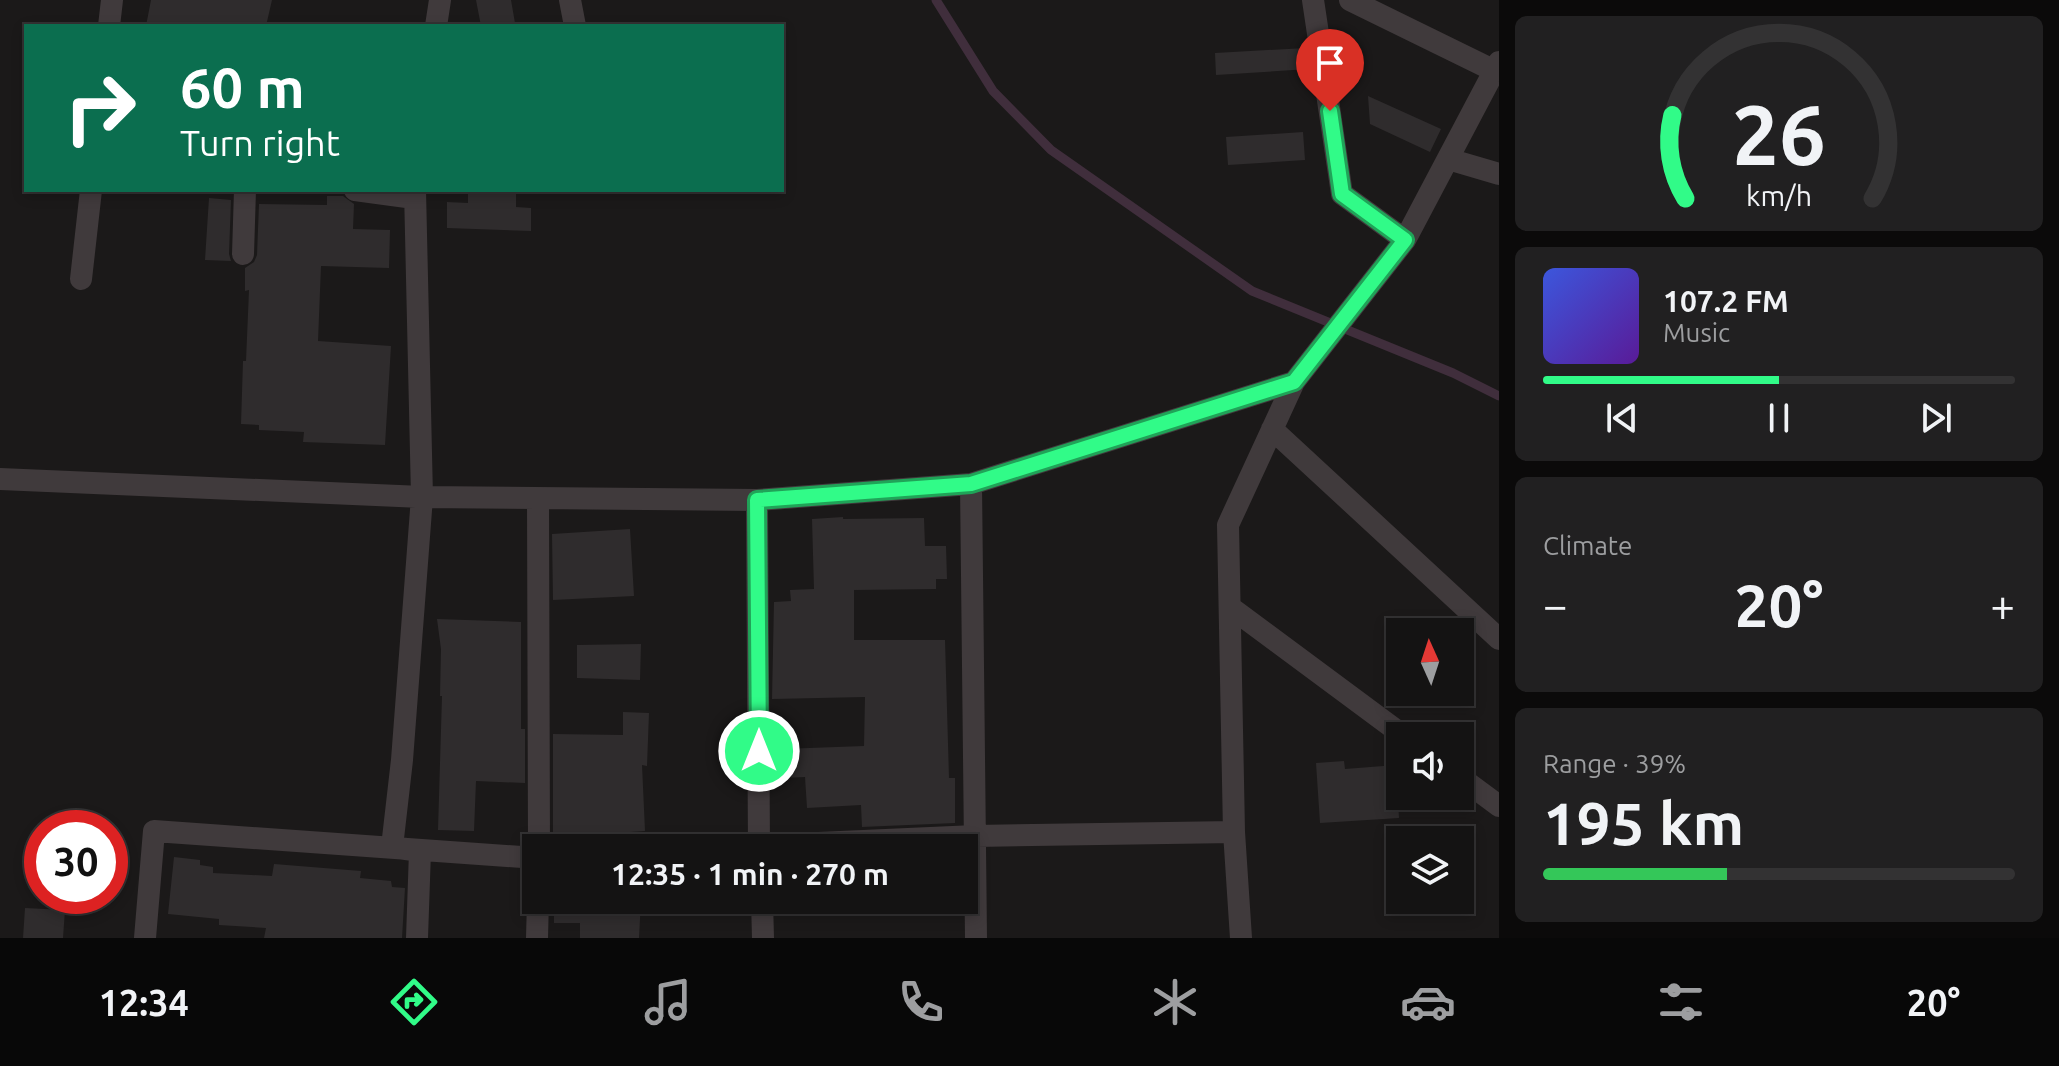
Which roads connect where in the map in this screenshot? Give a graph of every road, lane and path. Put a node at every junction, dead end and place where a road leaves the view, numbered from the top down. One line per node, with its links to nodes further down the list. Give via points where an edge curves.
1 (112, 0): 6 (street)
2 (440, 0): 7 (street)
3 (570, 0): 8 (street)
4 (1313, 0): 16 (street, via 1342,194)
5 (1350, 0): 9 (street)
6 (109, 24)
7 (436, 24)
8 (575, 24)
9 (1497, 66): 10 (street)
10 (1448, 159): 11 (street); 16 (street)
11 (1499, 174)
12 (91, 192): 18 (street)
13 (245, 192): 17 (street)
14 (384, 192): 15 (street)
15 (414, 194): 23 (street)
16 (1405, 240): 19 (street)
17 (243, 254)
18 (81, 279)
19 (1301, 374): 20 (street); 22 (street)
20 (1272, 429): 26 (street, via 1228,525); 27 (street)
21 (0, 479): 23 (street)
22 (971, 484): 25 (street); 34 (street)
23 (422, 497): 24 (street); 36 (street, via 392,847)
24 (538, 499): 25 (street); 32 (street)
25 (757, 500): 33 (street)
26 (1230, 607): 28 (street); 31 (street)
27 (1499, 639)
28 (1386, 723)
29 (1474, 787): 30 (street)
30 (1499, 806)
31 (1234, 832): 35 (street); 46 (street)
32 (539, 834)
33 (759, 834)
34 (975, 834)
35 (978, 836)
36 (420, 851): 37 (street); 41 (street, via 154,831); 42 (street)
37 (522, 857)
38 (538, 914): 43 (street)
39 (762, 914): 44 (street)
40 (976, 914): 45 (street)
41 (145, 938)
42 (417, 938)
43 (537, 938)
44 (763, 938)
45 (976, 938)
46 (1241, 938)

